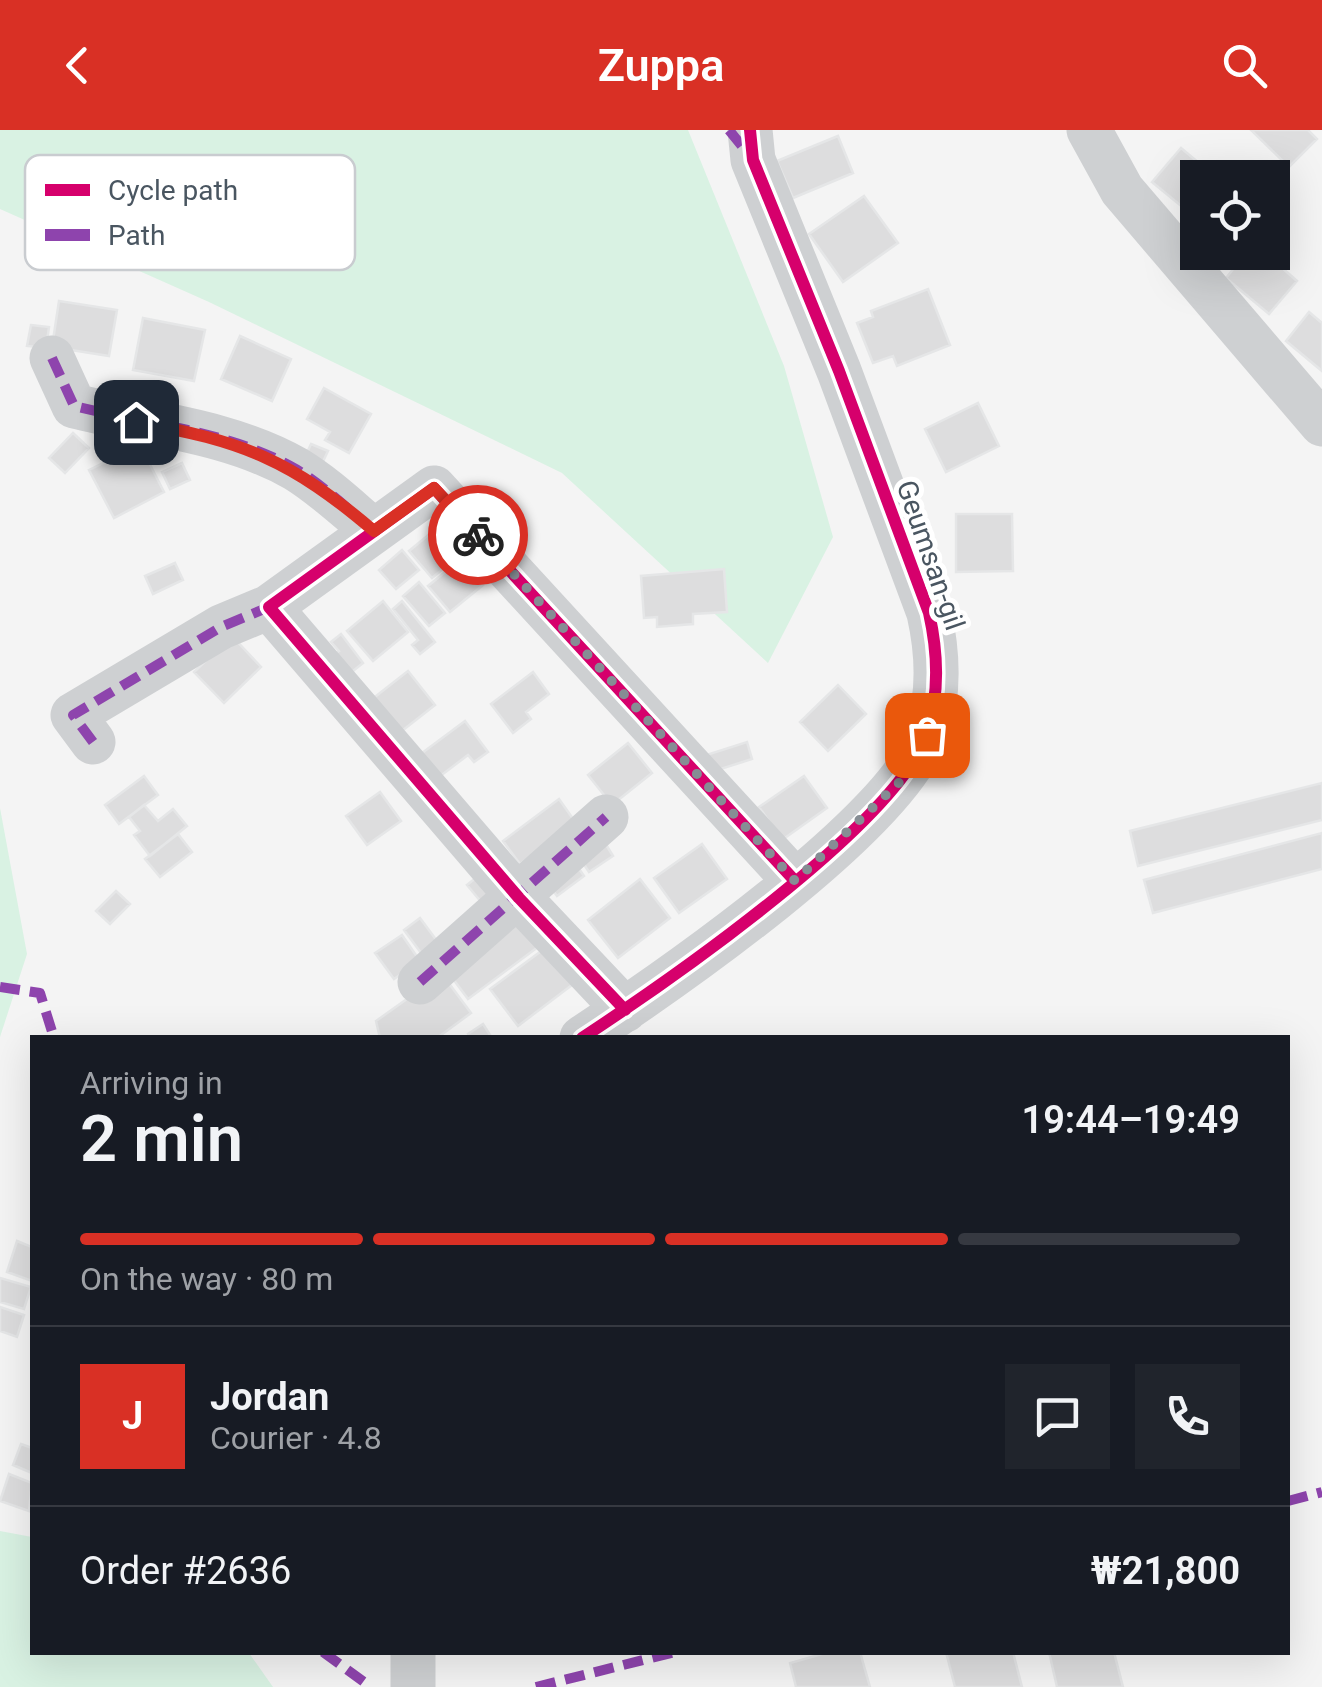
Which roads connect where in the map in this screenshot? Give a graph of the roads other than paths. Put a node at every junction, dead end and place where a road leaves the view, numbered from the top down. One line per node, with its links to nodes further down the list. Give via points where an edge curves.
1 (750, 130): 9 (street, Geumsan-gil, via 753,160 846,389 937,648 927,735 905,777)
2 (1089, 130): 4 (street, via 1122,190)
3 (52, 358): 5 (street, via 74,406 263,454 295,469)
4 (1322, 424)
5 (374, 531): 6 (street); 9 (street, via 434,488)
6 (269, 607): 7 (street, via 222,627 72,715); 10 (street)
7 (93, 742)
8 (606, 818): 10 (street)
9 (795, 881): 12 (street, Geumsan-gil)
10 (519, 898): 11 (street); 12 (street)
11 (420, 982)
12 (625, 1010): 13 (street, Geumsan-gil)
13 (587, 1035)
14 (413, 1655): 15 (street)
15 (413, 1687)

